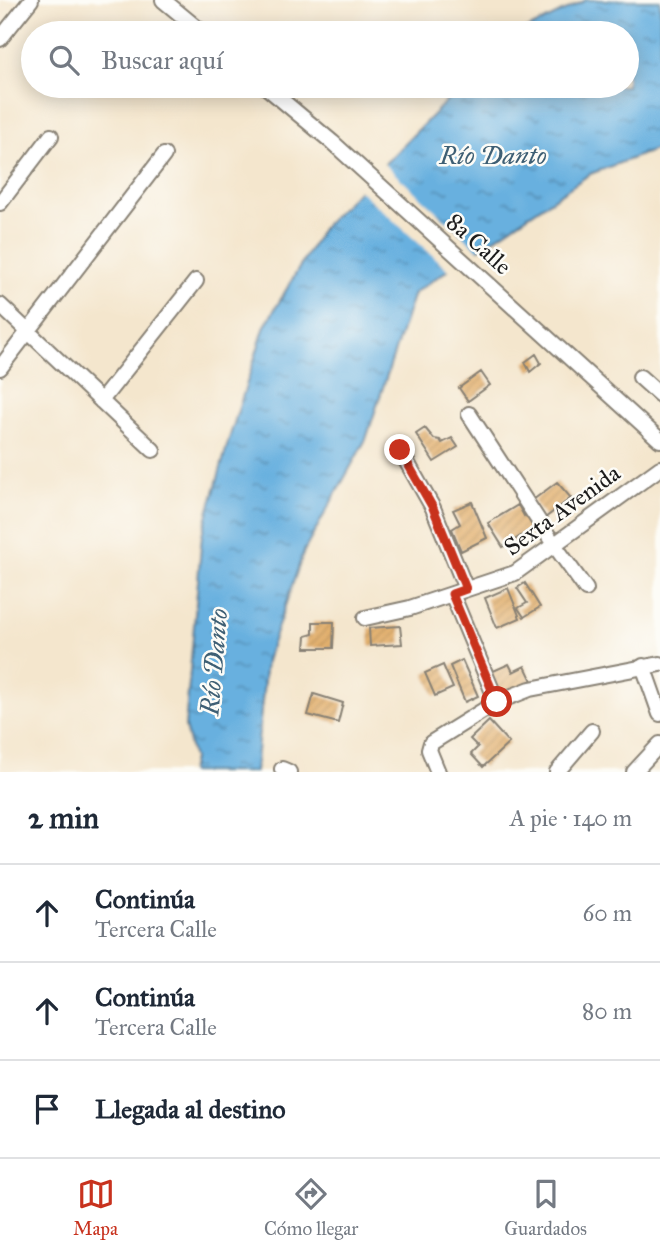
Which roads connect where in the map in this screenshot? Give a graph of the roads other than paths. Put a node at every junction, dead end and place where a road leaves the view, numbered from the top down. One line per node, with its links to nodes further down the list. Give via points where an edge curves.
1 (31, 0): 4 (street)
2 (163, 0): 3 (street)
3 (188, 21)
4 (0, 39)
5 (279, 98): 17 (street, 8a Calle)
6 (51, 136): 8 (street)
7 (164, 155): 11 (street)
8 (0, 203)
9 (195, 281): 15 (street)
10 (0, 305): 11 (street)
11 (28, 332): 12 (street); 15 (street)
12 (0, 368)
13 (640, 377): 14 (street)
14 (660, 395)
15 (101, 401): 18 (street)
16 (469, 414): 21 (street)
17 (660, 440)
18 (153, 450)
19 (400, 450): 23 (street, via 433,508)
20 (660, 468): 21 (street, Sexta Avenida)
21 (555, 546): 22 (street); 23 (street, Sexta Avenida, via 515,573)
22 (586, 589)
23 (459, 592): 24 (street, Sexta Avenida); 27 (street)
24 (365, 618)
25 (660, 664): 26 (street)
26 (643, 666): 27 (street, via 540,686); 28 (street)
27 (497, 702): 31 (street, via 431,743 429,750)
28 (660, 714)
29 (592, 731): 32 (street)
30 (660, 744): 33 (street)
31 (438, 772)
32 (557, 772)
33 (634, 772)

